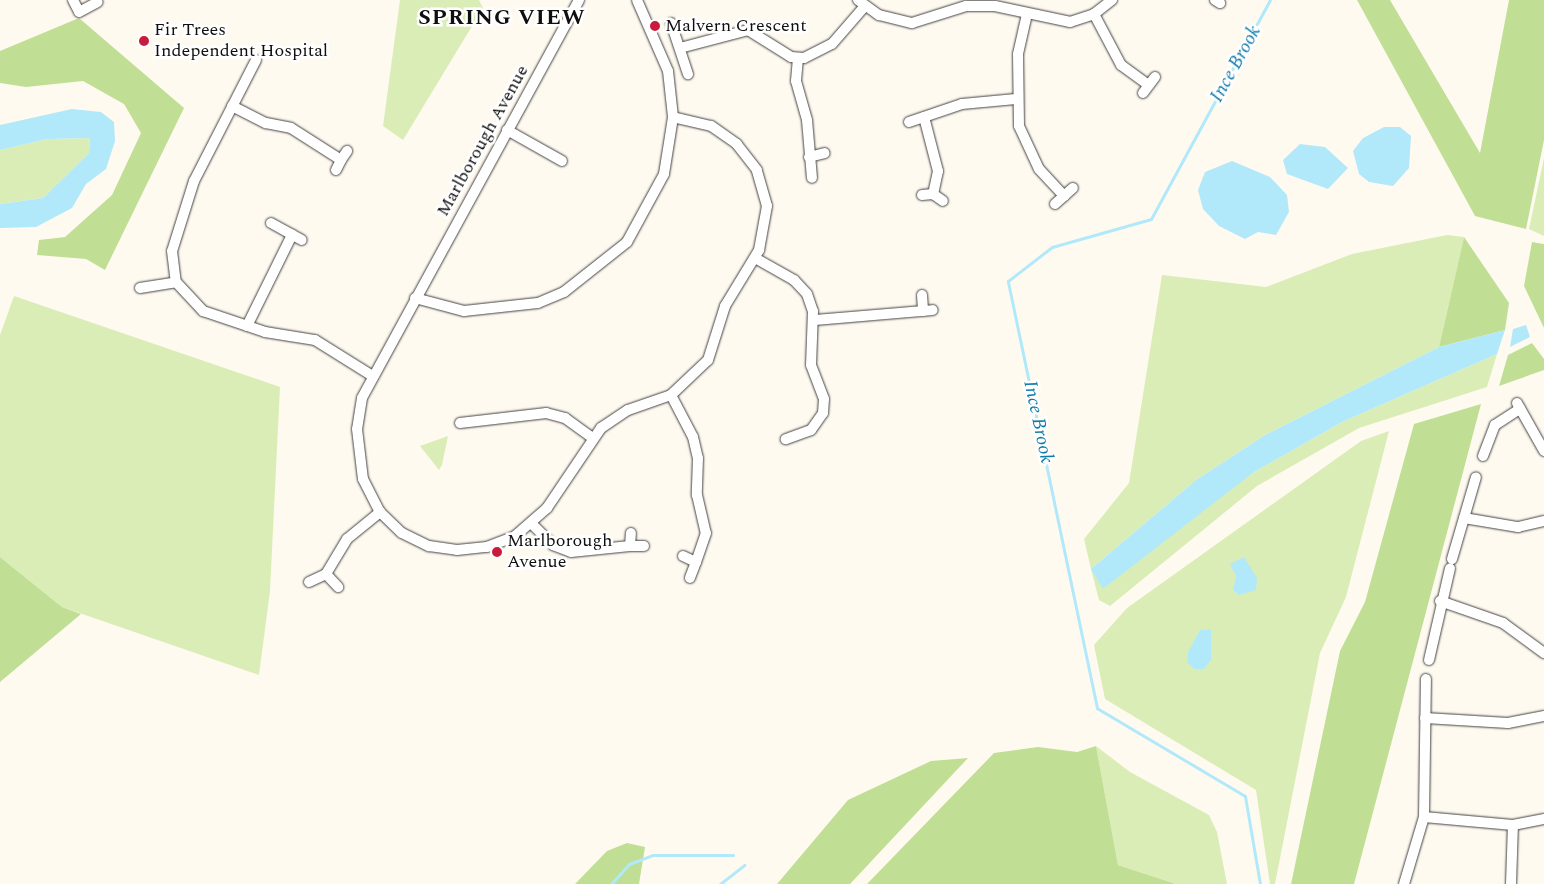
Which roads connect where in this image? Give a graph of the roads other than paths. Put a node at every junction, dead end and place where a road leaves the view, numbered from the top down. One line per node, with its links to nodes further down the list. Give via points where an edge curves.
1 (72, 0): 5 (street, via 79,12)
2 (579, 0): 21 (street, Marlborough Avenue)
3 (637, 0): 18 (street, via 668,71)
4 (1112, 0): 9 (street)
5 (98, 2)
6 (965, 3): 7 (street, via 912,23 896,22); 8 (street)
7 (861, 4): 12 (street, via 832,44)
8 (1027, 14): 9 (street, via 1070,22); 16 (street, via 1018,54)
9 (1094, 14): 15 (street, via 1121,65)
10 (671, 23): 11 (street)
11 (680, 48): 12 (street, via 748,30); 14 (street)
12 (798, 58): 24 (street, via 796,81 806,120)
13 (256, 60): 17 (street)
14 (688, 74)
15 (1149, 85)
16 (1016, 99): 19 (street, via 962,104); 28 (street, via 1024,141 1039,169)
17 (232, 106): 22 (street, via 291,128 339,165); 35 (street, via 194,181 176,236 171,259)
18 (673, 117): 34 (street, Marlborough Avenue, via 720,130 757,170 765,193 767,220); 38 (street, via 656,192 628,242 604,265 564,292 521,307 464,311)
19 (924, 117): 20 (street); 29 (street, via 938,171 928,194)
20 (909, 122)
21 (507, 130): 25 (street); 38 (street, Marlborough Avenue)
22 (347, 150)
23 (825, 153): 24 (street)
24 (809, 157): 26 (street)
25 (562, 161)
26 (812, 178)
27 (1073, 188): 28 (street)
28 (1064, 196): 30 (street)
29 (944, 201)
30 (1055, 204)
31 (271, 223): 32 (street)
32 (292, 235): 33 (street); 40 (street)
33 (302, 240)
34 (755, 258): 39 (street, via 801,286); 42 (street, Marlborough Avenue, via 725,306 708,360 693,378)
35 (176, 282): 36 (street); 40 (street, via 203,311)
36 (140, 288)
37 (922, 294): 39 (street, via 928,310)
38 (415, 298): 41 (street, Marlborough Avenue)
39 (815, 320): 47 (street, via 811,365 824,399 824,413 811,430)
40 (247, 326): 41 (street, via 315,340)
41 (371, 375): 51 (street, Marlborough Avenue, via 357,428 363,479)
42 (671, 394): 46 (street, Marlborough Avenue, via 618,415); 59 (street, via 693,437 698,458 698,495 706,533)
43 (473, 421): 44 (street); 45 (street); 46 (street, via 546,413 565,418)
44 (460, 423)
45 (475, 432)
46 (592, 437): 54 (street, Marlborough Avenue, via 547,508)
47 (784, 439)
48 (1544, 451): 49 (street, via 1518,406 1495,425)
49 (1483, 456)
50 (1476, 477): 52 (street)
51 (380, 512): 54 (street, Marlborough Avenue, via 410,538 448,550 498,544); 60 (street, via 348,539)
52 (1464, 518): 53 (street, via 1518,527); 64 (street)
53 (1544, 521)
54 (532, 524): 56 (street, via 553,545 571,552)
55 (631, 533): 56 (street)
56 (630, 546): 57 (street)
57 (644, 546)
58 (683, 556): 59 (street)
59 (696, 562): 61 (street)
60 (326, 574): 62 (street); 63 (street)
61 (690, 578)
62 (308, 582)
63 (338, 587)
64 (1440, 601): 65 (street, via 1503,623); 66 (street)
65 (1543, 648)
66 (1429, 660)
67 (1426, 679): 69 (street)
68 (1544, 716): 69 (street, via 1508,724)
69 (1425, 718): 70 (street)
70 (1424, 817): 72 (street); 73 (street)
71 (1544, 819): 72 (street)
72 (1512, 825): 74 (street)
73 (1404, 884)
74 (1511, 884)

